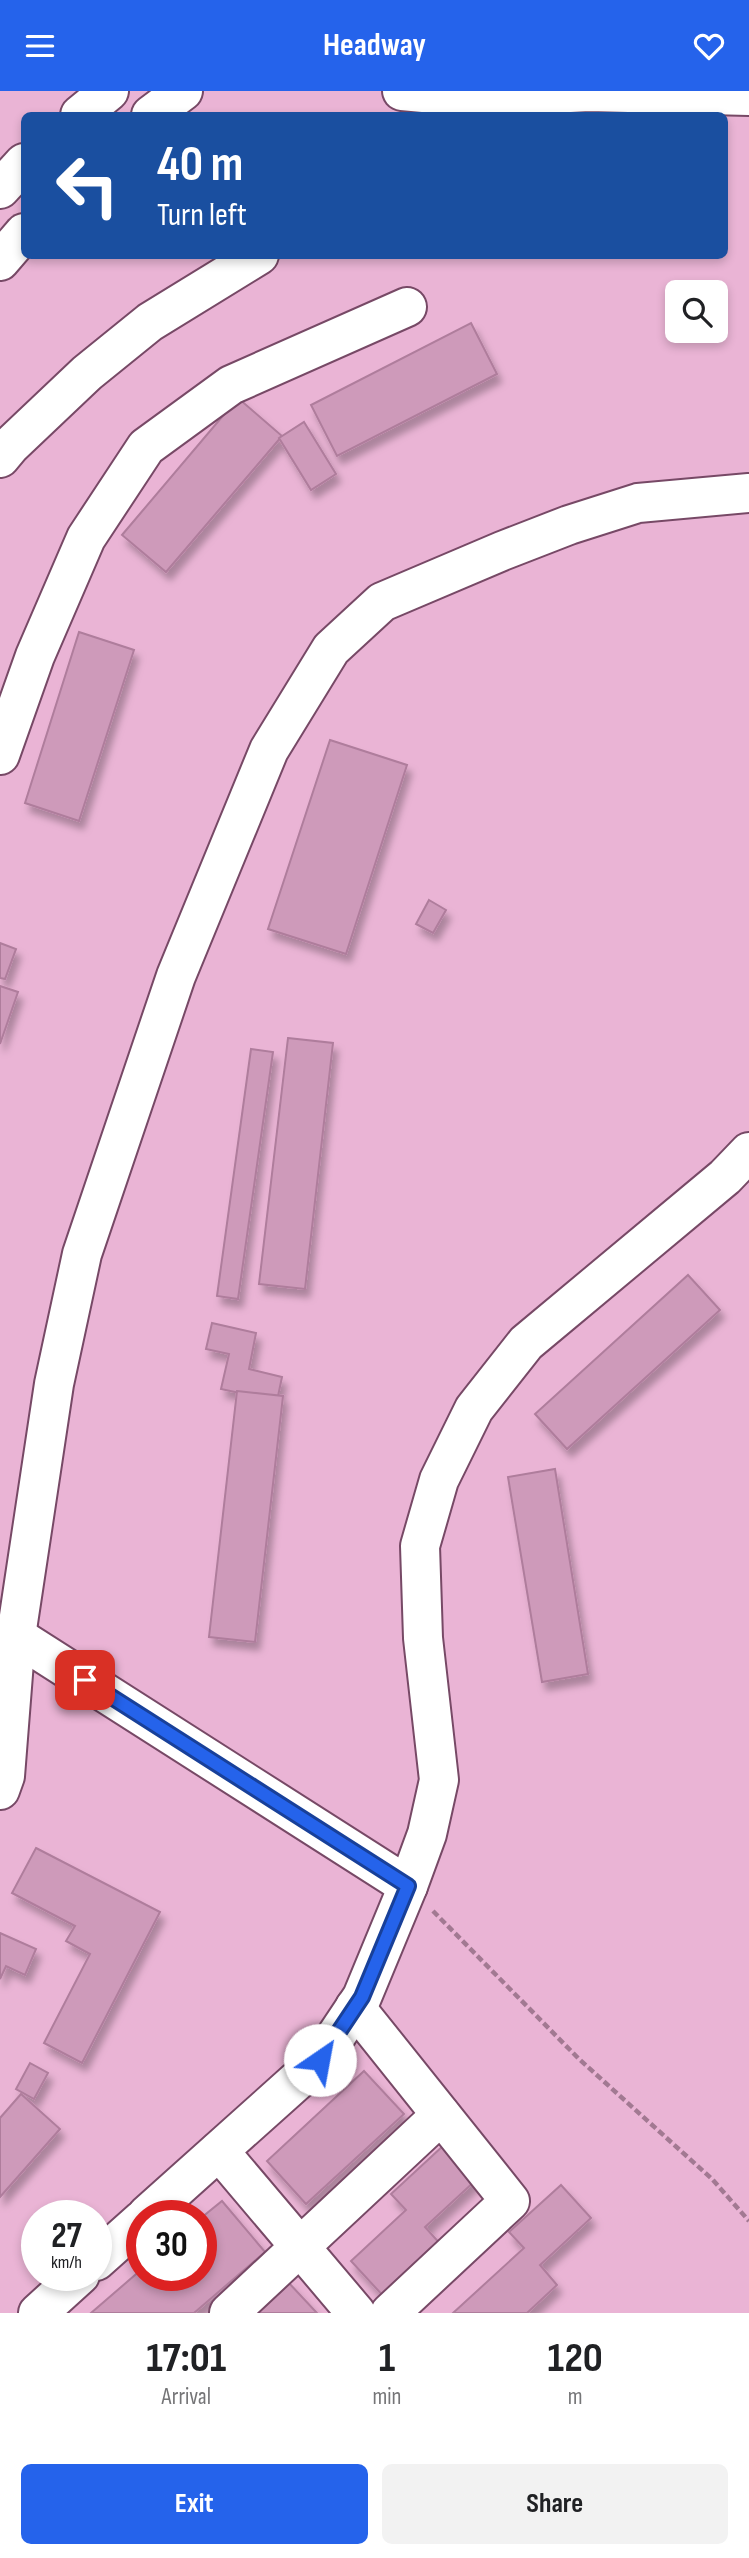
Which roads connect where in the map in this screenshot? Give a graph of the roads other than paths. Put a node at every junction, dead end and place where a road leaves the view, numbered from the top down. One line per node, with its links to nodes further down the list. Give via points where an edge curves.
1 (109, 91): 4 (main road)
2 (402, 91): 3 (main road, via 477,97 589,92)
3 (749, 96)
4 (84, 112)
5 (749, 112): 6 (main road)
6 (728, 114)
7 (21, 166): 8 (main road)
8 (0, 189)
9 (21, 236): 11 (main road)
10 (253, 259): 13 (main road, via 150,322 87,373)
11 (0, 261)
12 (407, 307): 15 (main road, via 232,385 146,447 86,538 35,656)
13 (0, 458)
14 (749, 493): 17 (main road, via 638,503 569,525 382,602 331,649 263,763 176,976 82,1254 54,1384)
15 (0, 755)
16 (749, 1152): 20 (main road, via 526,1343 474,1409 439,1480 420,1546 422,1637 439,1780 427,1834)
17 (16, 1636): 18 (main road); 19 (main road, via 5,1776); 20 (main road)
18 (0, 1687)
19 (0, 1790)
20 (408, 1886): 21 (main road)
21 (355, 2007): 22 (main road); 23 (main road, via 320,2060)
22 (441, 2115): 27 (main road); 32 (main road, via 510,2201)
23 (219, 2151): 24 (main road); 27 (main road)
24 (164, 2200)
25 (126, 2234): 26 (main road)
26 (112, 2247)
27 (300, 2247): 30 (main road); 31 (main road)
28 (62, 2291): 29 (main road)
29 (38, 2313)
30 (229, 2313)
31 (356, 2313)
32 (390, 2313)

